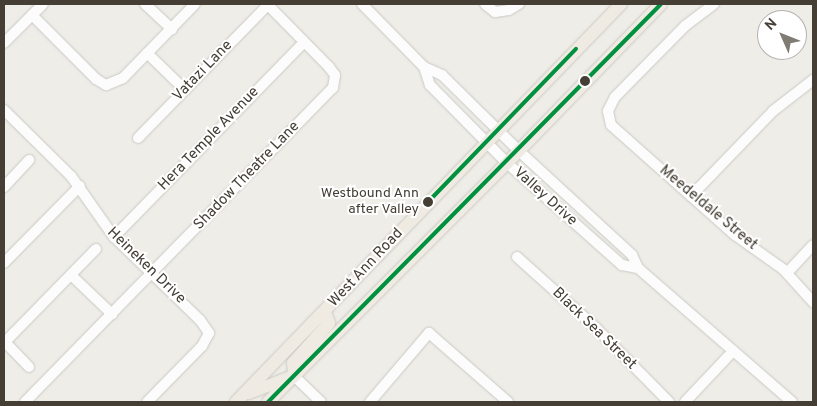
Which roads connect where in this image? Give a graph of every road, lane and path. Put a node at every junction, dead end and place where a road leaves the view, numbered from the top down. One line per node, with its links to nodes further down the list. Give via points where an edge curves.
1 (43, 4): 11 (street)
2 (145, 4): 12 (street)
3 (196, 4): 12 (street)
4 (267, 4): 13 (street); 18 (street, Vatazi Lane)
5 (362, 4): 16 (street, Valley Drive)
6 (484, 4): 7 (street, via 495,12 503,12)
7 (519, 4)
8 (621, 4): 20 (main road, West Ann Road)
9 (661, 4): 23 (main road, West Ann Road)
10 (714, 4): 28 (street, Meedeldale Street, via 685,26 615,97 608,111 611,125)
11 (32, 15): 14 (street); 15 (street, via 96,79 112,84)
12 (172, 29): 15 (street)
13 (304, 42): 29 (street, Hera Temple Avenue); 35 (street, Shadow Theatre Lane, via 335,75 333,88)
14 (4, 43)
15 (147, 54): 18 (street)
16 (424, 67): 20 (street, Valley Drive, via 442,75); 22 (street, Valley Drive, via 430,85)
17 (813, 80): 28 (street, via 773,111)
18 (185, 90): 21 (street, Vatazi Lane)
19 (4, 110): 27 (street, Heineken Drive)
20 (497, 129): 22 (main road, West Ann Road); 23 (street, Valley Drive)
21 (138, 138)
22 (486, 141): 25 (street, Valley Drive); 39 (main road, West Ann Road)
23 (518, 151): 25 (main road, West Ann Road); 34 (street, Valley Drive, via 632,255)
24 (30, 160): 26 (street)
25 (507, 163): 34 (street, Valley Drive, via 622,265); 44 (main road, West Ann Road)
26 (4, 186)
27 (80, 186): 29 (street, Heineken Drive); 33 (street)
28 (691, 196): 36 (street, Meedeldale Street, via 735,235)
29 (114, 236): 35 (street, Heineken Drive)
30 (813, 245): 36 (street)
31 (96, 249): 37 (street)
32 (517, 258): 52 (street, Black Sea Street, via 596,328)
33 (4, 262)
34 (638, 268): 42 (street, Valley Drive)
35 (152, 273): 40 (street, Shadow Theatre Lane); 47 (street, Heineken Drive, via 209,333 202,346)
36 (787, 273): 38 (street, Meedeldale Street)
37 (71, 275): 40 (street); 41 (street)
38 (813, 302)
39 (325, 312): 44 (main road, via 329,323 293,363); 45 (main road, West Ann Road)
40 (112, 314): 46 (street, Shadow Theatre Lane)
41 (4, 342): 43 (street)
42 (733, 351): 53 (street); 54 (street, Valley Drive)
43 (30, 367)
44 (294, 376): 45 (main road); 48 (main road, West Ann Road); 49 (street)
45 (238, 400)
46 (25, 402)
47 (147, 402)
48 (268, 402)
49 (322, 402)
50 (370, 402): 51 (street, via 430,333)
51 (508, 402)
52 (669, 402)
53 (685, 402)
54 (792, 402)

